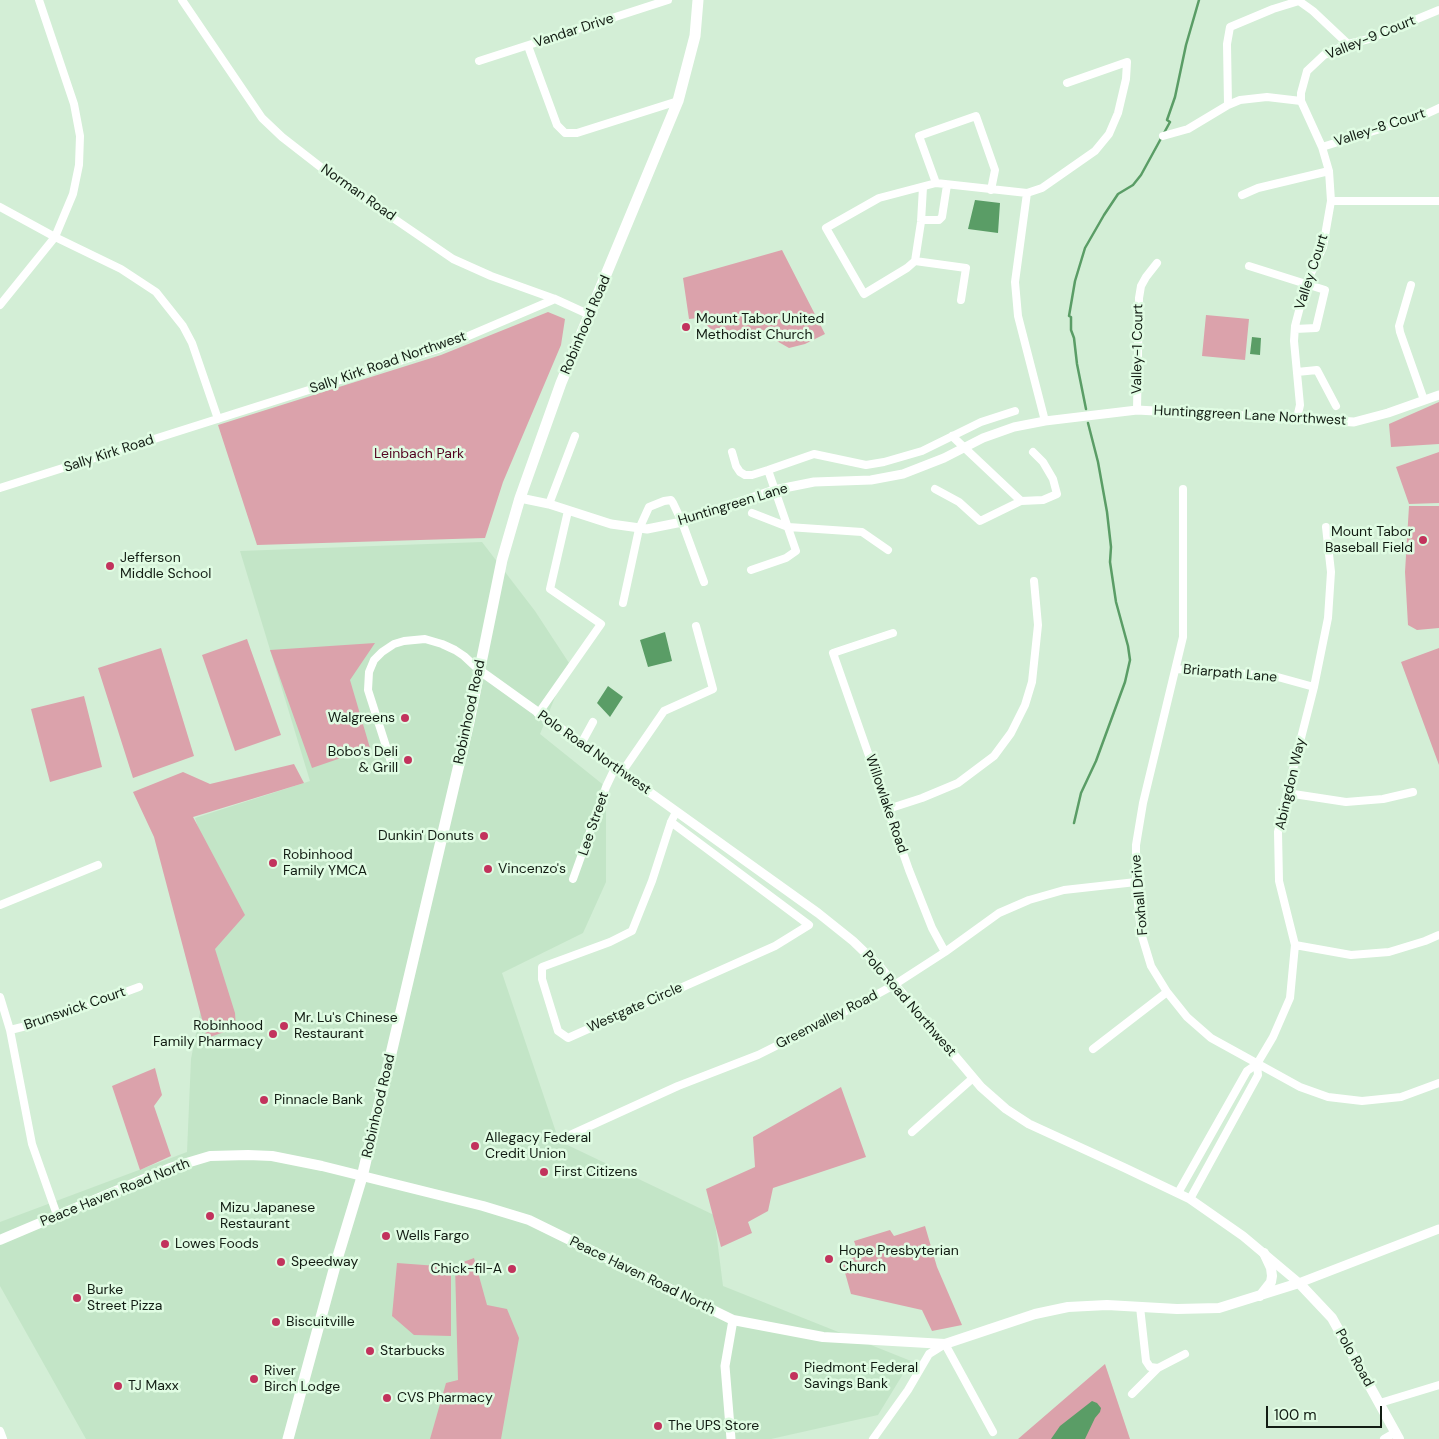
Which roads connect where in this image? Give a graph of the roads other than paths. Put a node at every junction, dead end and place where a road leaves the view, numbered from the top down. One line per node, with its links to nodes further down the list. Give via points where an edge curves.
1 (39, 0): 27 (street, via 74,104 80,136 73,194)
2 (182, 0): 33 (street, Norman Road, via 251,104 282,137 336,179 453,259)
3 (668, 0): 7 (street, Vandar Drive)
4 (698, 0): 10 (main road, Robinhood Road, via 695,36)
5 (1439, 10): 6 (street, Valley-9 Court, via 1369,39)
6 (1348, 44): 11 (street, Valley-9 Court, via 1324,55 1307,71); 12 (street, via 1299,2 1230,27 1226,44)
7 (528, 46): 8 (street, Vandar Drive); 10 (street, via 557,125 565,133 577,133)
8 (479, 61)
9 (1067, 83): 21 (street, via 1127,62 1118,113 1109,134 1095,151 1042,188)
10 (678, 101): 36 (main road, Robinhood Road)
11 (1301, 101): 12 (street, via 1267,97); 15 (street, Valley Court)
12 (1228, 105): 14 (street, via 1188,129)
13 (1439, 108): 15 (street, Valley-8 Court)
14 (1163, 136)
15 (1322, 147): 16 (street, Valley Court)
16 (1329, 171): 22 (street); 23 (street, Valley Court)
17 (936, 183): 18 (street); 19 (street); 20 (street, via 919,136 976,116 994,170)
18 (947, 185): 20 (street); 26 (street, via 942,218)
19 (923, 187): 26 (street); 28 (street, via 879,198 826,228 864,294)
20 (991, 190): 21 (street)
21 (1026, 193): 47 (street, via 1016,282 1018,316)
22 (1242, 195)
23 (1331, 201): 24 (street); 31 (street, Valley Court, via 1323,247)
24 (1439, 201)
25 (0, 207): 27 (street)
26 (921, 220): 28 (street)
27 (55, 237): 35 (street); 46 (street, via 121,269 156,292 192,343)
28 (914, 261): 34 (street, via 966,268)
29 (1157, 263): 42 (street, Valley-1 Court, via 1141,286 1139,298)
30 (1249, 266): 31 (street)
31 (1306, 284): 37 (street, Valley Court); 37 (street, via 1325,290 1316,328)
32 (1411, 285): 40 (street, via 1399,326)
33 (555, 299): 36 (street, Norman Road); 46 (street, Sally Kirk Road Northwest, via 438,349)
34 (961, 300)
35 (0, 305)
36 (590, 315): 59 (main road, Robinhood Road, via 561,383)
37 (1295, 329): 38 (street, Valley Court)
38 (1296, 372): 41 (street, via 1317,370); 45 (street, Valley Court, via 1300,405)
39 (1439, 395): 40 (street, Huntinggreen Lane Northwest)
40 (1424, 400): 45 (street, Huntinggreen Lane Northwest, via 1354,422)
41 (1336, 406)
42 (1137, 410): 44 (street, Huntinggreen Lane Northwest); 45 (street, Huntinggreen Lane Northwest)
43 (1015, 411): 49 (street)
44 (1088, 416): 47 (street, Huntingreen Lane)
45 (1298, 418)
46 (218, 419): 55 (street, Sally Kirk Road)
47 (1045, 421): 50 (street, Huntingreen Lane, via 1014,427)
48 (575, 436): 61 (street)
49 (952, 436): 50 (street); 53 (street, via 922,451 884,462 866,465 814,454)
50 (964, 447): 58 (street, Huntingreen Lane, via 903,474 871,480 814,482); 60 (street)
51 (732, 452): 53 (street, via 736,466 745,475)
52 (1033, 452): 60 (street, via 1053,479 1057,494 1043,500)
53 (768, 470): 58 (street)
54 (0, 478): 55 (street)
55 (1, 488)
56 (935, 489): 60 (street, via 959,502 980,521)
57 (1183, 489): 75 (street, Foxhall Drive, via 1183,638)
58 (774, 490): 64 (street, Huntingreen Lane); 66 (street)
59 (520, 498): 61 (street, Huntingreen Lane); 76 (main road, Robinhood Road, via 502,560)
60 (1020, 501)
61 (549, 504): 62 (street, Huntingreen Lane)
62 (568, 511): 67 (street, Huntingreen Lane, via 611,524); 78 (street, via 550,589 601,624)
63 (752, 513): 66 (street)
64 (682, 522): 67 (street, Huntingreen Lane); 67 (street, via 671,500 649,507); 71 (street)
65 (1326, 526): 77 (street, Abingdon Way, via 1331,572 1328,618)
66 (788, 527): 68 (street, via 862,532); 69 (street, via 796,551 786,558)
67 (639, 528): 72 (street)
68 (888, 550)
69 (750, 570)
70 (1034, 581): 85 (street, via 1038,626 1032,682 1011,733 994,756 958,783)
71 (704, 582)
72 (622, 603)
73 (696, 626): 82 (street, Lee Street, via 713,689 664,711)
74 (893, 633): 85 (street, Willowlake Road, via 833,652)
75 (1176, 669): 77 (street, Briarpath Lane, via 1274,676); 90 (street, Foxhall Drive, via 1143,803 1136,845)
76 (479, 670): 78 (street, Polo Road Northwest); 81 (street, via 455,650 426,640 394,644 374,660 369,672 368,690); 108 (main road, Robinhood Road)
77 (1314, 687): 84 (street, Abingdon Way)
78 (538, 714): 80 (street, Polo Road Northwest)
79 (593, 722): 80 (street)
80 (581, 744): 82 (street, Polo Road Northwest)
81 (392, 765)
82 (618, 770): 86 (street, Polo Road Northwest); 89 (street, Lee Street, via 606,787)
83 (1413, 792): 84 (street, via 1346,802)
84 (1287, 793): 95 (street, Abingdon Way, via 1278,832 1279,881)
85 (888, 810): 96 (street, Willowlake Road, via 932,928)
86 (676, 812): 87 (street, Westgate Circle); 92 (street, Polo Road Northwest)
87 (671, 822): 93 (street); 93 (street, Westgate Circle, via 632,931 542,966 542,979 558,1031 568,1038 775,946)
88 (98, 865): 91 (street)
89 (573, 879)
90 (1136, 882): 96 (street, Greenvalley Road, via 1064,890 1029,900 999,913); 99 (street, Foxhall Drive, via 1141,934 1151,966)
91 (0, 905)
92 (818, 914): 93 (street); 97 (street, Polo Road Northwest, via 860,947)
93 (809, 925)
94 (1439, 935): 95 (street, via 1389,952 1351,955)
95 (1295, 944): 103 (street, Abingdon Way, via 1290,998)
96 (945, 952): 97 (street, Greenvalley Road)
97 (894, 985): 104 (street, Polo Road Northwest); 107 (street, Greenvalley Road, via 758,1054)
98 (139, 987): 101 (street, Brunswick Court, via 47,1021)
99 (1166, 992): 102 (street); 103 (street, Foxhall Drive, via 1211,1038)
100 (0, 997): 101 (street)
101 (10, 1030): 111 (street, via 32,1144)
102 (1093, 1049)
103 (1257, 1064): 105 (street, Foxhall Drive, via 1328,1097 1362,1101 1401,1097); 109 (street, Abingdon Way, via 1247,1071); 110 (street, Abingdon Way, via 1258,1075)
104 (973, 1078): 106 (street); 109 (street, Polo Road Northwest, via 994,1100 1029,1124)
105 (1439, 1083)
106 (912, 1132)
107 (568, 1136)
108 (362, 1177): 111 (main road, Peace Haven Road North, via 272,1156 210,1156 170,1168); 118 (main road, Peace Haven Road North, via 529,1220); 129 (main road, Robinhood Road)
109 (1178, 1192): 110 (street, Polo Road Northwest)
110 (1190, 1199): 114 (street, Polo Road Northwest)
111 (57, 1215): 113 (main road, Peace Haven Road North)
112 (1439, 1229): 115 (street)
113 (0, 1240)
114 (1264, 1253): 115 (street, Polo Road Northwest); 116 (main road, via 1272,1276)
115 (1299, 1283): 116 (main road, Peace Haven Road North); 124 (main road, Polo Road, via 1332,1318)
116 (1259, 1297): 117 (main road, Peace Haven Road North, via 1219,1308)
117 (1140, 1307): 119 (main road, Peace Haven Road North, via 1068,1307 1035,1314); 121 (street, via 1147,1365)
118 (733, 1320): 119 (main road, Peace Haven Road North, via 823,1338); 130 (street, via 725,1366)
119 (945, 1344): 126 (street); 131 (street, via 929,1354)
120 (1185, 1354): 121 (street)
121 (1158, 1368): 123 (street)
122 (1439, 1385): 124 (street)
123 (1132, 1394)
124 (1380, 1403): 127 (main road, Polo Road)
125 (0, 1431): 128 (street)
126 (993, 1432)
127 (1398, 1436): 132 (street)
128 (3, 1439)
129 (288, 1439)
130 (731, 1439)
131 (873, 1439)
132 (1384, 1439)

